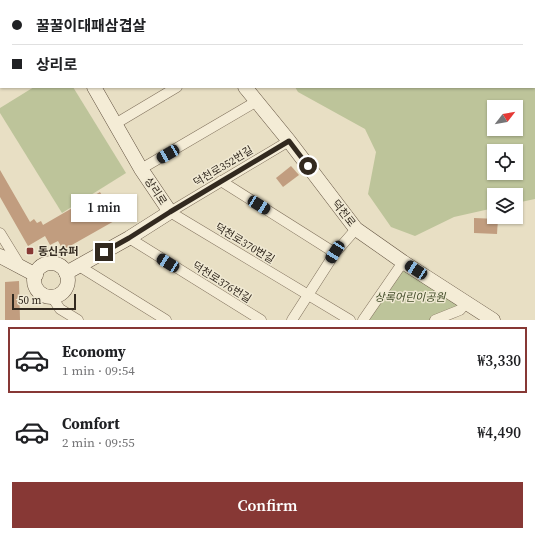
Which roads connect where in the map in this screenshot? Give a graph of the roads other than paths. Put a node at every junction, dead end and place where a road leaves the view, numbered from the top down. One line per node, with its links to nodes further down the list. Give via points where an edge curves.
1 (95, 88): 5 (street, 상리로)
2 (175, 88): 5 (street)
3 (246, 88): 4 (street, 덕천로)
4 (257, 101): 6 (street, 덕천로); 7 (street)
5 (115, 124): 7 (street, 상리로)
6 (289, 141): 8 (street, 덕천로352번길); 10 (street, 덕천로)
7 (141, 169): 9 (street, 상리로)
8 (222, 181): 9 (street, 덕천로352번길); 13 (street)
9 (170, 212): 12 (street, 상리로); 20 (street, 덕천로370번길)
10 (356, 229): 13 (street); 15 (street, 덕천로)
11 (0, 233): 17 (street)
12 (129, 238): 16 (street, 상리로); 25 (street, 덕천로376번길)
13 (335, 252): 20 (street)
14 (0, 256): 17 (street)
15 (403, 262): 22 (street, 덕천로); 28 (street)
16 (79, 266): 18 (street, 상리로); 24 (street)
17 (21, 267): 19 (street)
18 (66, 273): 19 (street, via 58,265 53,264 42,266); 21 (street, via 66,288 62,293)
19 (36, 275): 21 (street, via 35,286)
20 (307, 295): 26 (street); 27 (street, 덕천로370번길)
21 (52, 297): 23 (street, via 60,309)
22 (466, 303): 29 (street, via 460,310); 30 (street, 덕천로)
23 (78, 320)
24 (166, 320)
25 (261, 320)
26 (292, 320)
27 (350, 320)
28 (364, 320)
29 (435, 320)
30 (493, 320)

